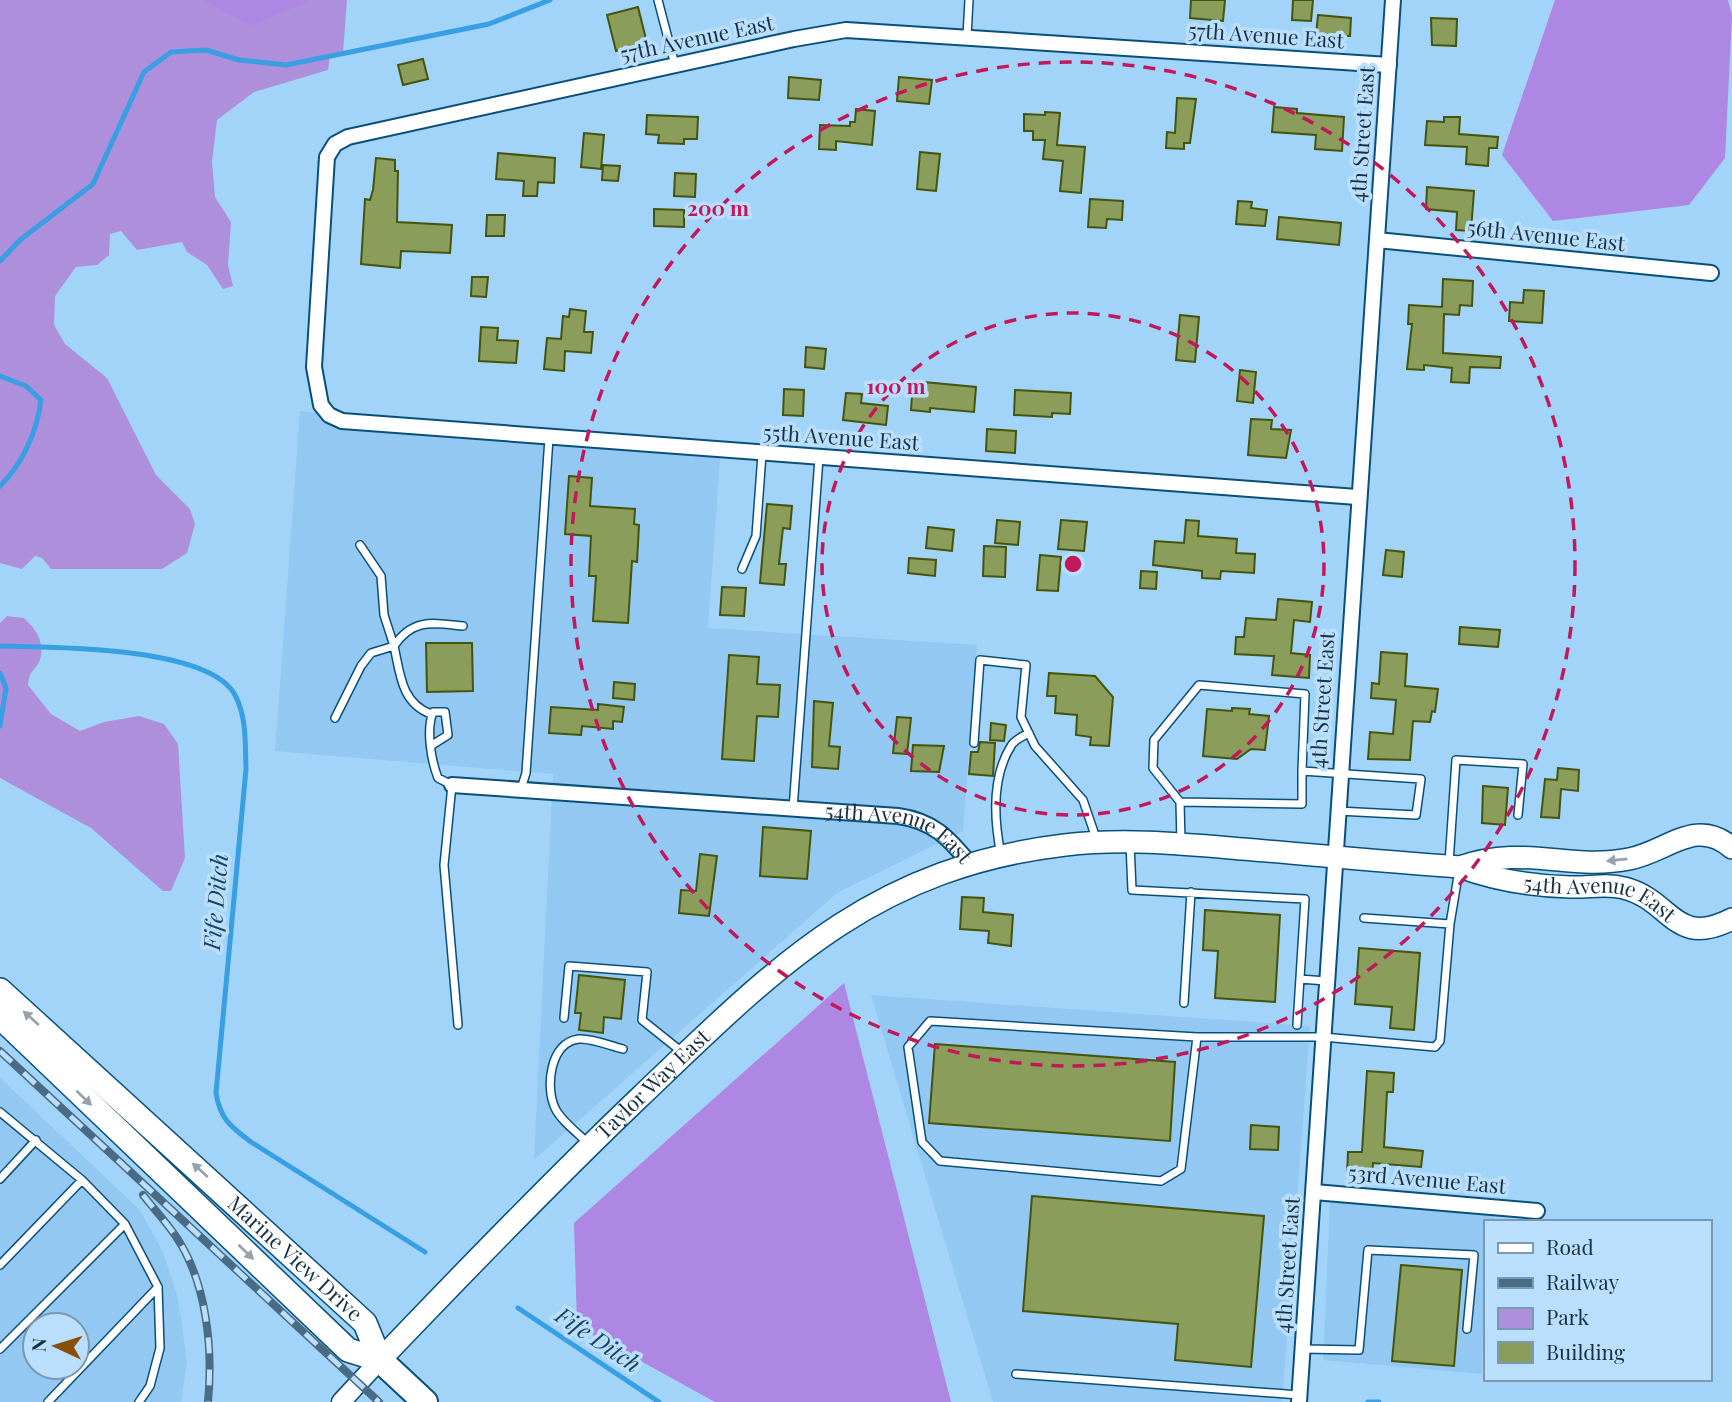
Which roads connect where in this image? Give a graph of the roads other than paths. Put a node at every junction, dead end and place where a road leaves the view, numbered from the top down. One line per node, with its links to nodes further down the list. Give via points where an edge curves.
1 (658, 0): 5 (lane)
2 (969, 0): 4 (lane)
3 (1392, 0): 6 (street, 4th Street East)
4 (967, 36): 5 (street, 57th Avenue East, via 846,30); 6 (street, 57th Avenue East)
5 (675, 65): 9 (street, 57th Avenue East, via 348,137 335,144 327,156 314,367 316,393)
6 (1389, 65): 7 (street, 4th Street East)
7 (1377, 240): 8 (street, 56th Avenue East); 13 (street, 4th Street East)
8 (1711, 273)
9 (325, 411): 10 (street, 55th Avenue East, via 335,419 359,424)
10 (549, 438): 11 (street, 55th Avenue East); 26 (lane, via 526,773)
11 (762, 454): 12 (street, 55th Avenue East); 15 (lane, via 756,536)
12 (819, 457): 13 (street, 55th Avenue East); 28 (lane)
13 (1357, 497): 24 (street, 4th Street East)
14 (360, 545): 17 (lane, via 381,576 384,615)
15 (742, 569)
16 (463, 626): 17 (lane, via 416,626 404,631)
17 (394, 646): 18 (lane, via 404,690 418,709); 19 (lane, via 371,653)
18 (431, 714): 22 (lane); 22 (lane, via 448,714 446,738)
19 (335, 718)
20 (1029, 733): 21 (lane, via 1021,717 1026,664 980,660); 32 (lane, via 1083,800); 35 (lane, via 1012,744 995,798)
21 (974, 743)
22 (432, 745): 25 (lane, via 438,778)
23 (1302, 771): 24 (lane); 27 (lane, via 1302,804); 27 (lane, via 1305,694 1199,685 1154,740 1153,768)
24 (1340, 776): 29 (street, 4th Street East); 29 (lane, via 1421,779 1416,815)
25 (452, 785): 26 (street, 54th Avenue East); 49 (lane, via 444,865)
26 (521, 790): 28 (street, 54th Avenue East)
27 (1180, 802): 33 (lane)
28 (793, 809): 37 (street, 54th Avenue East, via 927,822 948,837)
29 (1337, 811): 36 (street, 4th Street East)
30 (1518, 815): 38 (lane, via 1523,764 1455,760)
31 (1130, 841): 32 (main road, 54th Avenue East); 33 (main road, 54th Avenue East); 39 (lane, via 1132,890)
32 (1098, 842): 35 (main road, 54th Avenue East)
33 (1181, 844): 36 (main road, 54th Avenue East)
34 (1732, 848): 38 (main road, 54th Avenue East, one-way to 38, via 1717,837 1699,833 1646,855 1616,861 1509,855)
35 (1002, 856): 37 (main road, 54th Avenue East)
36 (1334, 857): 38 (main road, 54th Avenue East); 44 (street, 4th Street East)
37 (970, 864): 54 (main road, Taylor Way East, via 900,891 825,933 777,968)
38 (1454, 867): 41 (main road, 54th Avenue East, via 1511,882 1622,887 1644,896 1688,928 1706,929); 42 (lane)
39 (1191, 892): 43 (lane, via 1304,899); 46 (lane)
40 (1364, 918): 42 (lane)
41 (1732, 919)
42 (1450, 924): 52 (lane, via 1440,1041 1435,1047)
43 (1300, 979): 44 (lane); 50 (lane)
44 (1326, 981): 52 (street, 4th Street East)
45 (0, 990): 68 (main road, Marine View Drive, one-way to 45, via 365,1323)
46 (1184, 1003)
47 (0, 1017): 68 (main road, Marine View Drive, one-way to 68, via 348,1350)
48 (564, 1018): 54 (lane, via 569,966 647,972 642,1020)
49 (458, 1025)
50 (1297, 1025)
51 (1197, 1037): 51 (lane, via 1181,1169 1161,1181 940,1161 922,1142 908,1047 929,1021); 52 (lane)
52 (1322, 1037): 60 (street, 4th Street East)
53 (623, 1049): 57 (lane, via 580,1039 565,1044 554,1061 550,1084 555,1109)
54 (685, 1054): 57 (main road, Taylor Way East)
55 (0, 1111): 56 (lane)
56 (36, 1140): 58 (lane); 59 (lane)
57 (590, 1145): 68 (main road, Taylor Way East)
58 (0, 1179)
59 (82, 1180): 62 (lane); 63 (lane)
60 (1314, 1192): 61 (street, 53rd Avenue East); 67 (street, 4th Street East)
61 (1537, 1210)
62 (125, 1224): 64 (lane); 66 (lane)
63 (0, 1265)
64 (158, 1287): 71 (lane); 72 (lane, via 160,1348 149,1386)
65 (1467, 1329): 67 (lane, via 1474,1255 1368,1250 1359,1350)
66 (0, 1349)
67 (1303, 1349): 70 (street, 4th Street East)
68 (380, 1360): 73 (street); 74 (highway)
69 (1016, 1374): 70 (lane)
70 (1299, 1399)
71 (48, 1402)
72 (139, 1402)
73 (341, 1402)
74 (425, 1402)

